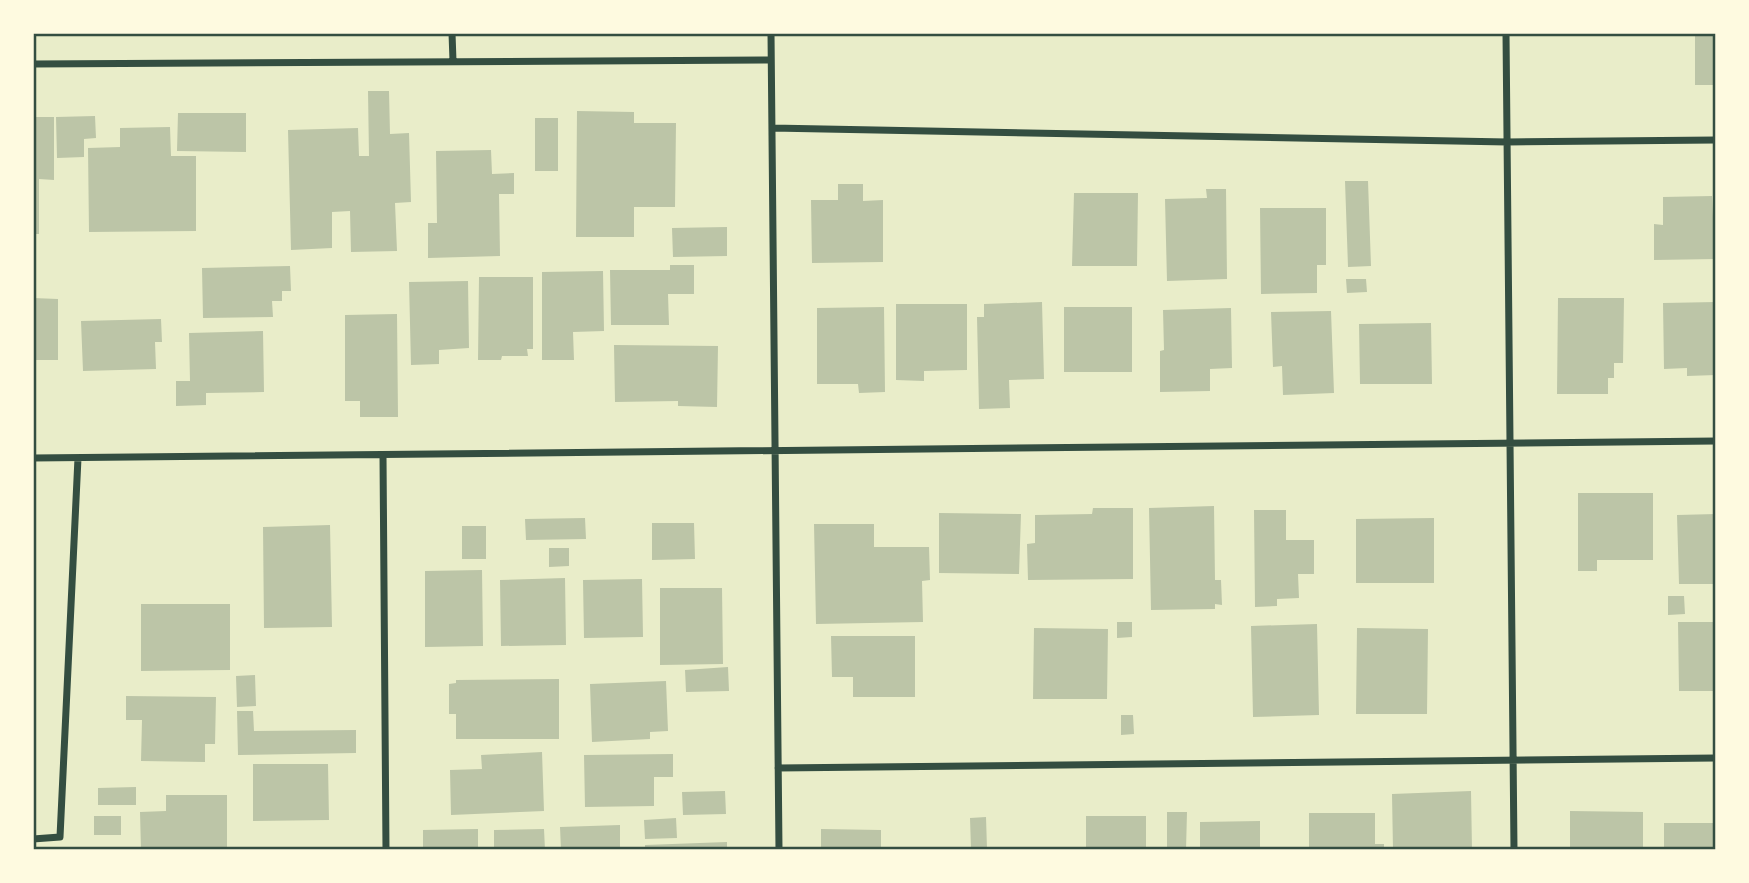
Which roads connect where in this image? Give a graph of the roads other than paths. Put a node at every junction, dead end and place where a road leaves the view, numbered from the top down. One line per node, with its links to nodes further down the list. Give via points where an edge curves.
1 (452, 33): 5 (street)
2 (771, 33): 4 (street)
3 (1506, 33): 9 (street)
4 (771, 60): 5 (street); 7 (street)
5 (453, 61): 6 (street)
6 (33, 64)
7 (772, 128): 9 (street); 12 (street)
8 (1716, 140): 9 (street)
9 (1507, 142): 11 (street)
10 (1716, 441): 11 (street)
11 (1510, 443): 12 (street); 17 (street)
12 (775, 451): 13 (street); 18 (street)
13 (383, 455): 15 (street); 20 (street)
14 (33, 458): 15 (street)
15 (78, 458): 19 (street, via 60,837)
16 (1716, 758): 17 (street)
17 (1513, 760): 18 (street); 22 (street)
18 (778, 768): 21 (street)
19 (33, 839)
20 (386, 850)
21 (779, 850)
22 (1514, 850)

